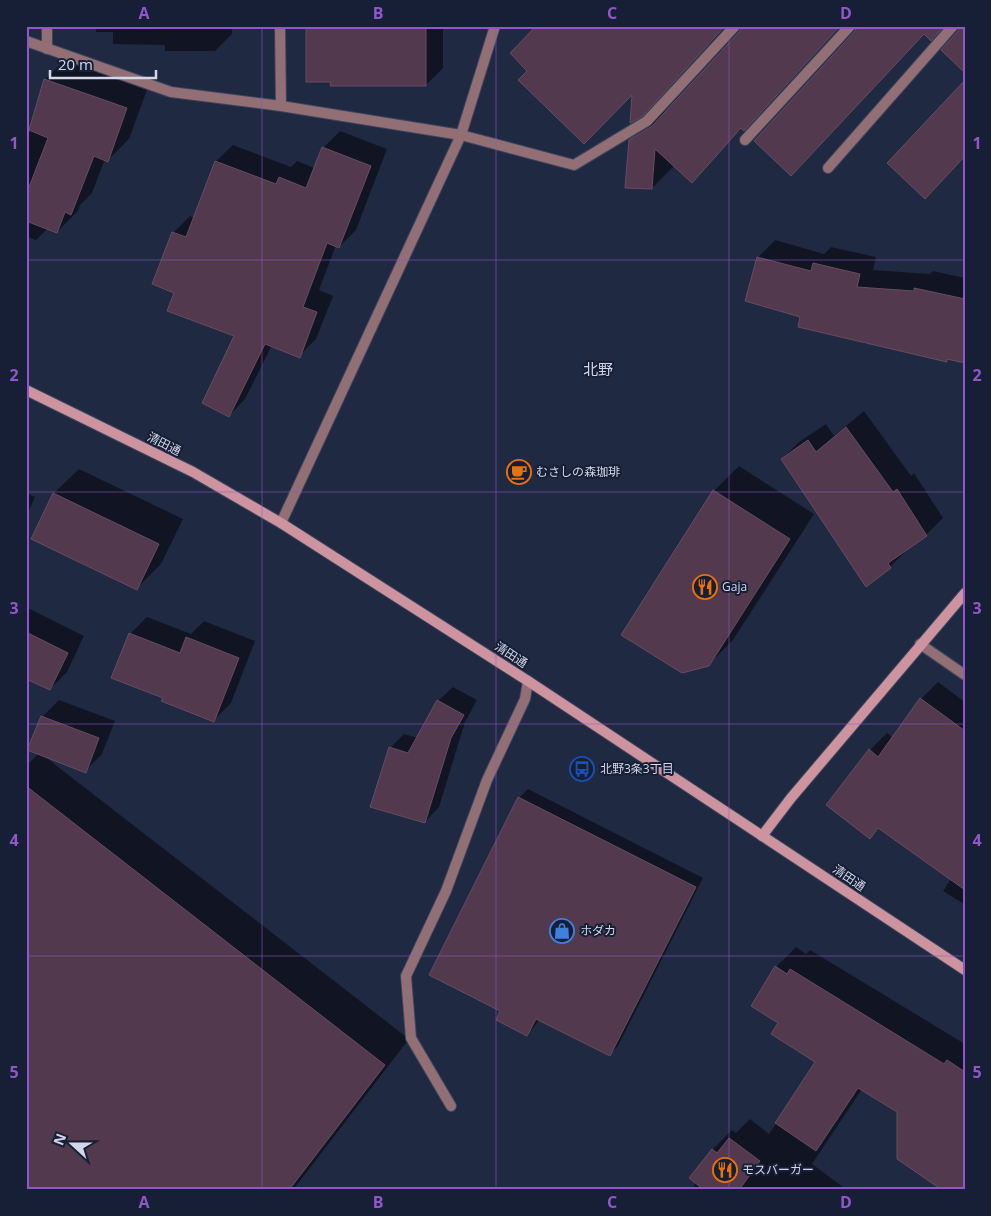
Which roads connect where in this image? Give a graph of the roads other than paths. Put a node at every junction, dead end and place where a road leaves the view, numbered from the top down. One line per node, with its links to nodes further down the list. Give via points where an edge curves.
1 (47, 26): 8 (street)
2 (280, 26): 9 (street)
3 (495, 26): 10 (street)
4 (736, 26): 10 (street, via 646,121 574,165)
5 (850, 26): 11 (street)
6 (953, 26): 12 (street)
7 (26, 41): 8 (street)
8 (47, 49): 9 (street, via 172,92)
9 (281, 106): 10 (street)
10 (461, 135): 14 (street)
11 (745, 140)
12 (828, 168)
13 (26, 390): 14 (street, 清田通, via 193,472)
14 (281, 523): 18 (street, 清田通)
15 (965, 593): 16 (street)
16 (920, 644): 17 (street); 19 (street)
17 (965, 675)
18 (528, 681): 19 (street, 清田通); 21 (street, via 525,699 487,780 446,891 406,976 412,1038)
19 (762, 836): 20 (street, 清田通)
20 (965, 970)
21 (451, 1106)

